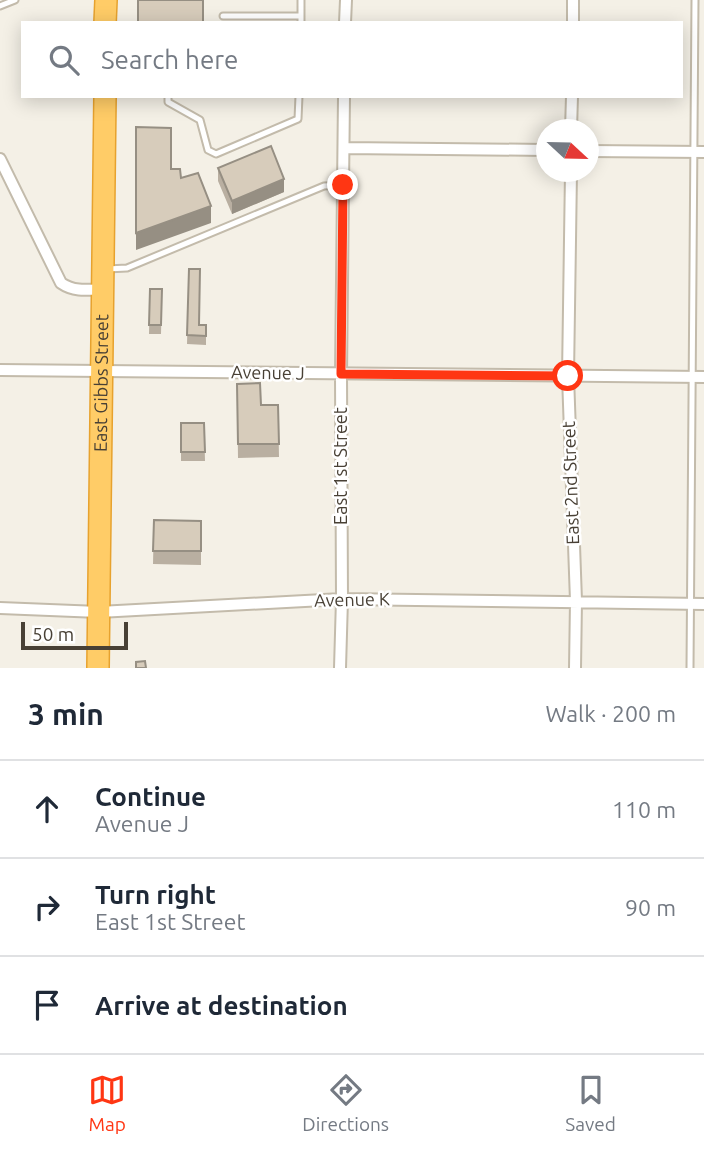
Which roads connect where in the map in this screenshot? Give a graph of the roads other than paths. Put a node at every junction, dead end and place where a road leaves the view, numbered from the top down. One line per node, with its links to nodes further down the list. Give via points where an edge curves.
1 (15, 0): 7 (lane)
2 (106, 0): 10 (highway)
3 (301, 0): 9 (lane)
4 (346, 0): 11 (street)
5 (573, 0): 12 (street)
6 (695, 0): 22 (lane)
7 (0, 6)
8 (223, 16): 9 (lane)
9 (301, 19)
10 (106, 21)
11 (345, 21)
12 (573, 21)
13 (105, 98): 26 (highway, East Gibbs Street)
14 (168, 98): 15 (lane, via 200,120 208,150 216,154 298,119)
15 (299, 98)
16 (344, 98): 19 (street, East 1st Street)
17 (572, 98): 18 (street)
18 (571, 119)
19 (344, 148): 20 (street); 25 (street, East 1st Street)
20 (536, 150)
21 (599, 151): 22 (street)
22 (699, 152): 31 (lane)
23 (0, 159): 26 (street, via 61,283 79,290)
24 (570, 182): 30 (street, East 2nd Street)
25 (343, 185): 26 (lane, via 324,187); 29 (street, East 1st Street)
26 (102, 279): 28 (highway, East Gibbs Street)
27 (0, 370): 28 (street, Avenue J)
28 (102, 372): 29 (street, Avenue J); 38 (highway, East Gibbs Street)
29 (341, 374): 30 (street, Avenue J); 33 (street, East 1st Street)
30 (568, 376): 31 (street, Avenue J); 34 (street, East 2nd Street)
31 (691, 377): 32 (street, Avenue J); 35 (lane)
32 (704, 377)
33 (342, 598): 34 (street, Avenue K); 38 (street, Avenue K); 40 (street, East 1st Street)
34 (576, 601): 35 (street, Avenue K); 41 (street, East 2nd Street)
35 (690, 604): 36 (street, Avenue K); 42 (lane)
36 (704, 604)
37 (0, 608): 38 (street, Avenue K)
38 (99, 612): 39 (highway, East Gibbs Street)
39 (98, 668)
40 (340, 668)
41 (575, 668)
42 (690, 668)

